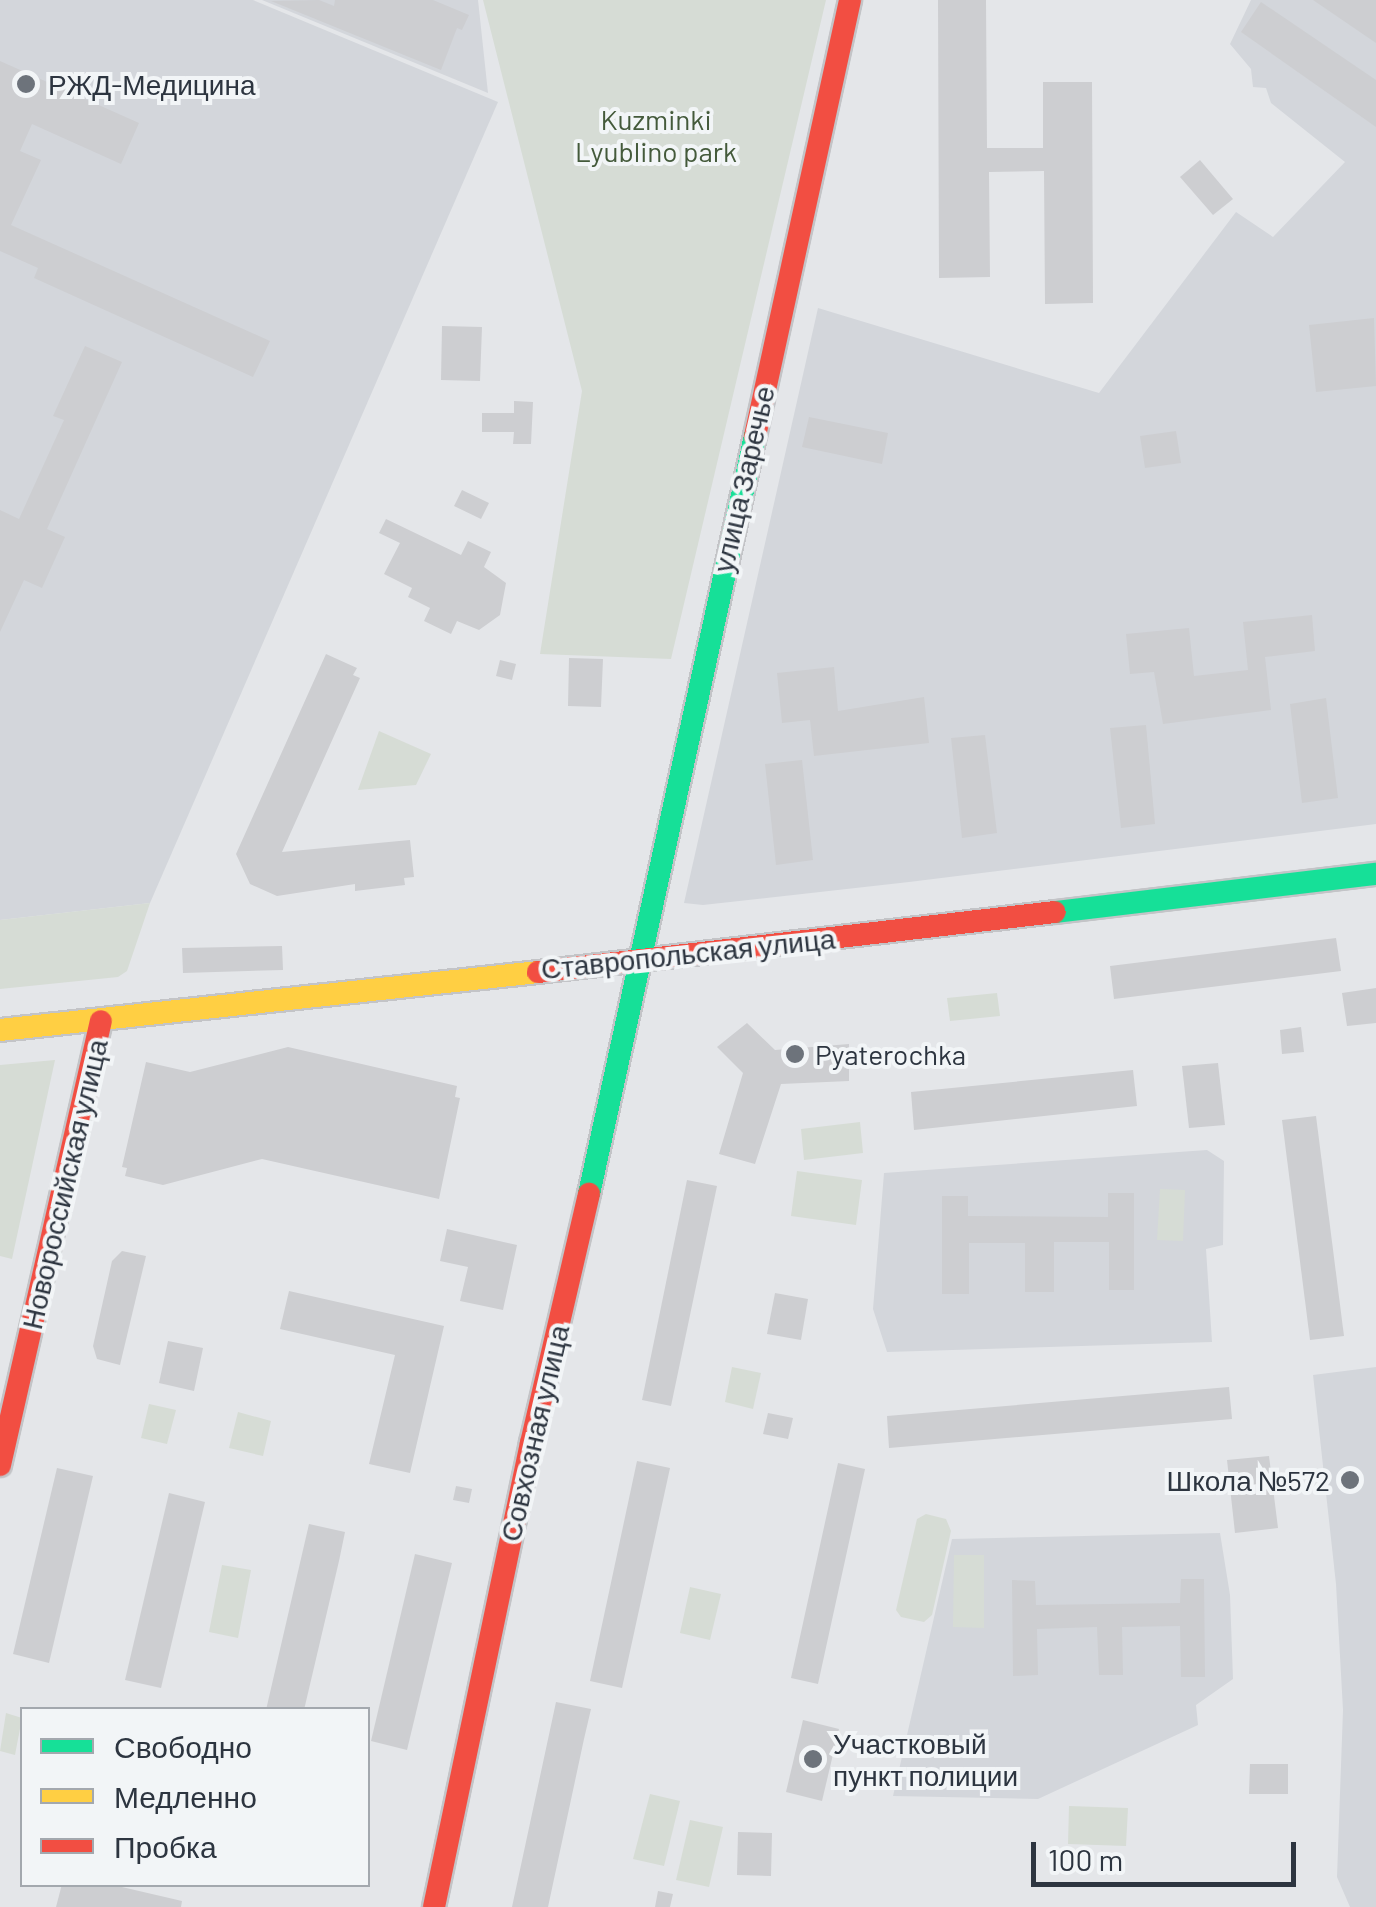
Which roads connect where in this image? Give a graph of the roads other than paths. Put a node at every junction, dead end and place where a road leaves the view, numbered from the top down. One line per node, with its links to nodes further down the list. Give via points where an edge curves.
1 (850, 0): 3 (street, улица Заречье)
2 (1376, 874): 3 (street, Ставропольская улица)
3 (641, 959): 4 (street, Ставропольская улица); 7 (street, Совхозная улица)
4 (101, 1020): 5 (street, Ставропольская улица); 6 (street, Новороссийская улица)
5 (0, 1030)
6 (0, 1466)
7 (434, 1907)

